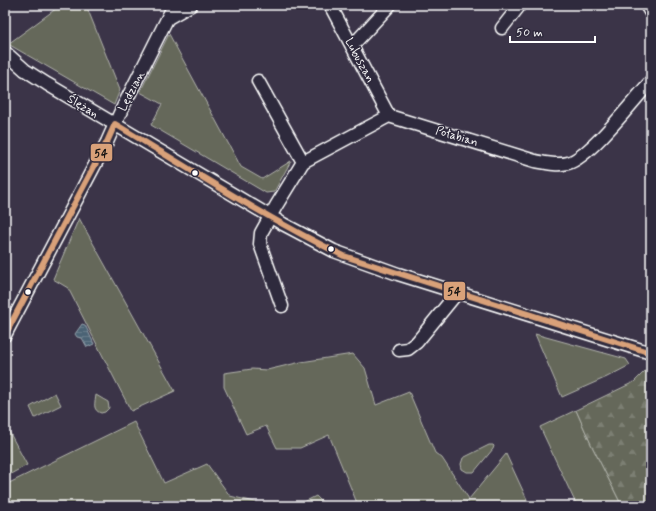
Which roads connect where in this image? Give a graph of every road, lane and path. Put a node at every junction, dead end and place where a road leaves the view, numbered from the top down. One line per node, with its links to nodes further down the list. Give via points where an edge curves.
1 (174, 5): 8 (street, Lędzian)
2 (191, 5): 8 (street)
3 (330, 5): 10 (street, Lubuszan)
4 (390, 5): 10 (street)
5 (520, 5): 9 (street)
6 (646, 5): 7 (street)
7 (651, 13)
8 (168, 18): 15 (street, Lędzian)
9 (502, 28)
10 (352, 46): 14 (street, Lubuszan)
11 (5, 52): 15 (street, Ślężan, via 33,75)
12 (258, 81): 16 (street)
13 (651, 81): 14 (street, Połabian, via 585,154 572,162 558,165 535,161)
14 (389, 116): 16 (street)
15 (114, 124): 17 (street, Ślężan); 20 (street, Lędzian, via 107,142)
16 (303, 162): 17 (street)
17 (270, 216): 18 (street, Ślężan, via 344,256); 19 (street, via 261,233 260,244)
18 (457, 293): 21 (street, via 417,342 408,349); 22 (street, Ślężan)
19 (282, 306)
20 (5, 335)
21 (400, 350)
22 (651, 353)

